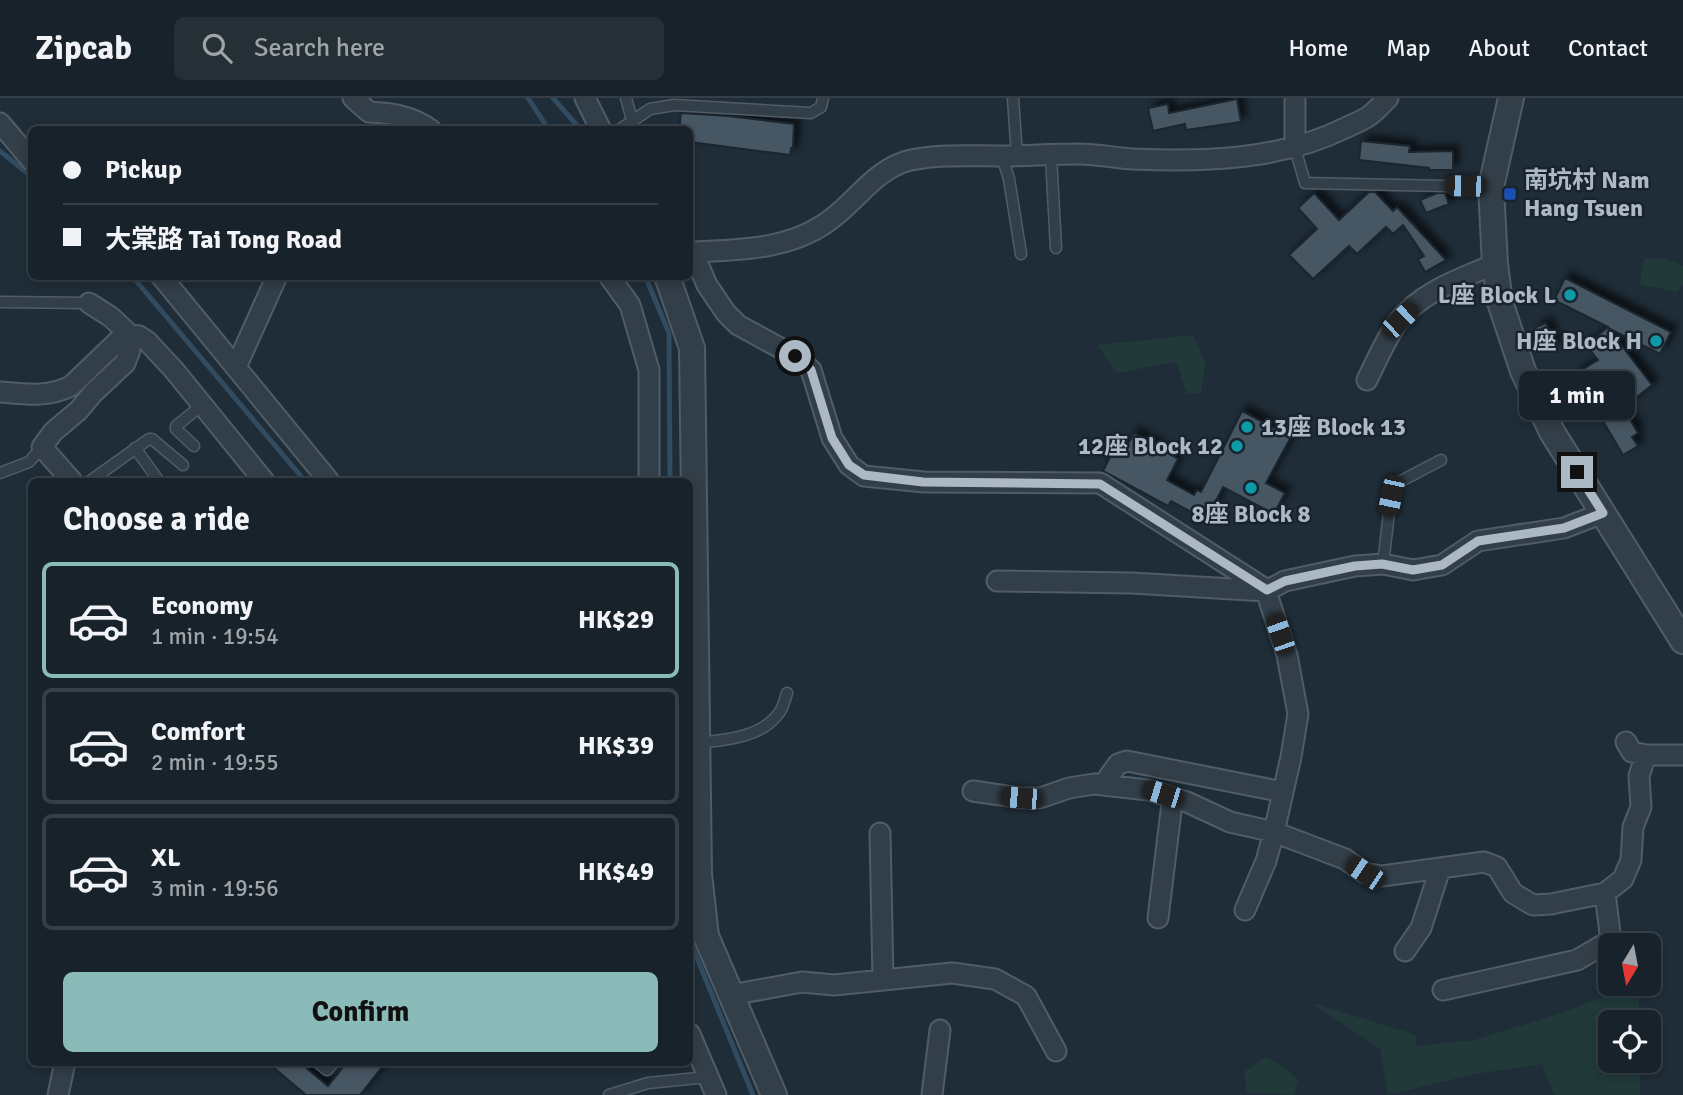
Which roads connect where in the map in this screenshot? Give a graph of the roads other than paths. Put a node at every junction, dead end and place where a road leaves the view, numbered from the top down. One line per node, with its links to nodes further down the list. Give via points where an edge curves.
1 (354, 98): 11 (street, via 369,112 389,113)
2 (584, 98): 12 (street)
3 (626, 98): 9 (lane)
4 (823, 98): 9 (lane, via 821,107 811,113 674,104 650,108)
5 (1013, 98): 16 (lane)
6 (1295, 98): 14 (street)
7 (1388, 98): 14 (street, via 1367,117)
8 (1511, 98): 18 (street)
9 (632, 120): 13 (lane)
10 (0, 123): 15 (street)
11 (423, 126)
12 (599, 126)
13 (624, 126)
14 (1295, 148): 17 (street, via 1187,159 1076,153); 18 (lane, via 1305,183)
15 (28, 156)
16 (1009, 156): 17 (street); 20 (street, via 934,156 907,161 882,172 834,217 806,234 780,244); 21 (lane)
17 (1051, 156): 19 (lane)
18 (1491, 187): 23 (street)
19 (1056, 248)
20 (693, 252)
21 (1021, 254)
22 (693, 256): 52 (street, via 707,285 738,325 795,356 811,370 832,438 849,465 864,475 923,482 1100,484)
23 (1495, 264): 32 (street, via 1414,306 1390,335); 49 (street, via 1500,302 1523,371 1552,432)
24 (164, 280): 31 (street)
25 (276, 280): 31 (street)
26 (612, 280): 48 (street, via 630,305 649,370)
27 (668, 280): 56 (street, via 692,348)
28 (0, 302): 29 (lane)
29 (89, 303): 30 (street)
30 (130, 335): 33 (street, via 111,346 62,391 41,395); 34 (street, via 147,341); 36 (street, via 125,363)
31 (236, 367): 47 (street)
32 (1367, 380)
33 (0, 392)
34 (202, 405): 35 (lane, via 176,426); 46 (street)
35 (194, 446)
36 (42, 447): 41 (lane, via 29,462); 42 (street)
37 (135, 448): 39 (lane, via 152,439); 40 (lane); 45 (lane)
38 (1441, 460): 50 (lane, via 1401,481 1391,496)
39 (183, 465)
40 (105, 470): 43 (lane); 44 (lane)
41 (0, 473)
42 (69, 478)
43 (94, 478)
44 (109, 478)
45 (157, 478)
46 (262, 478)
47 (328, 478)
48 (649, 478)
49 (1603, 513): 50 (street, via 1564,528 1478,541 1442,565 1413,570); 53 (street)
50 (1382, 564): 52 (street, via 1315,574)
51 (997, 581): 52 (street)
52 (1267, 590): 62 (street, via 1287,655 1298,714)
53 (1683, 640)
54 (787, 693): 56 (lane, via 779,713 758,730)
55 (1626, 742): 57 (street, via 1632,752)
56 (697, 743): 59 (street)
57 (1646, 755): 58 (street); 67 (street, via 1639,776 1641,807 1633,827 1631,860 1623,879)
58 (1683, 755)
59 (693, 785): 73 (street, via 706,936)
60 (1103, 785): 61 (street, via 1081,785 1040,798); 62 (street, via 1118,764 1127,761); 63 (street)
61 (973, 791)
62 (1283, 792): 64 (street)
63 (1178, 799): 64 (street, via 1230,822); 69 (street, via 1172,803)
64 (1274, 832): 66 (street, via 1345,859 1365,873 1382,876); 68 (street)
65 (880, 833): 71 (street)
66 (1440, 869): 67 (street, via 1491,863 1513,893 1533,905); 70 (street, via 1421,928)
67 (1605, 893): 72 (street, via 1610,933 1608,942 1594,952 1577,960)
68 (1245, 910)
69 (1158, 918)
70 (1405, 951)
71 (883, 980): 73 (street, via 834,985 802,982); 76 (street, via 952,972 995,979 1026,996)
72 (1443, 990)
73 (731, 995): 81 (street)
74 (940, 1030): 82 (street)
75 (693, 1041): 78 (street)
76 (1056, 1051)
77 (64, 1066): 79 (street)
78 (712, 1086): 80 (lane, via 648,1083)
79 (58, 1095)
80 (609, 1095)
81 (774, 1095)
82 (932, 1095)

